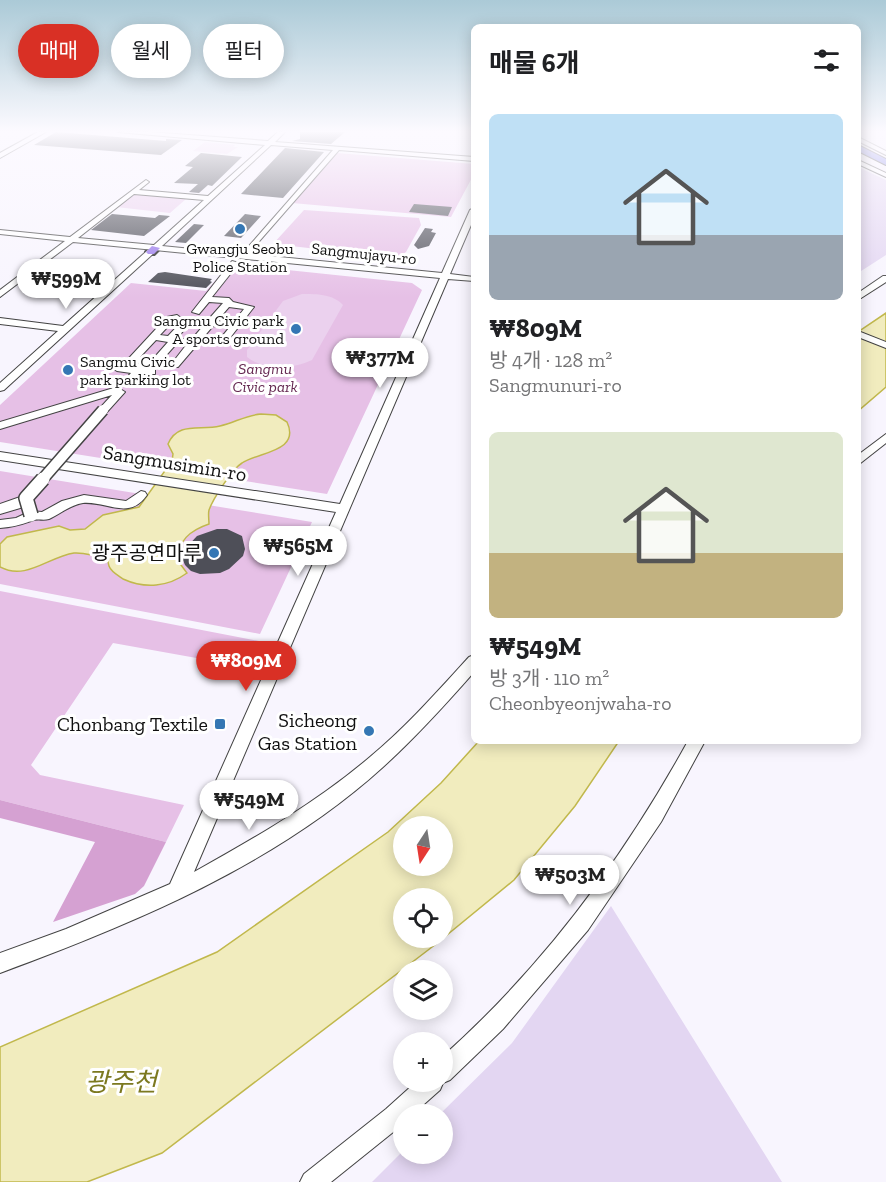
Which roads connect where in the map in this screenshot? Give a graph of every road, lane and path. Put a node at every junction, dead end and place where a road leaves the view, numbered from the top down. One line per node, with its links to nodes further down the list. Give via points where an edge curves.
1 (139, 187): 4 (street)
2 (222, 187): 5 (street)
3 (303, 187): 11 (street)
4 (133, 192): 5 (street); 9 (street)
5 (210, 198): 10 (street)
6 (471, 217): 14 (street)
7 (0, 232): 9 (street, Sangmujayu-ro)
8 (0, 237): 9 (street, Sangmujayu-ro)
9 (68, 241): 10 (street, Sangmujayu-ro); 16 (street)
10 (153, 250): 14 (street, Sangmujayu-ro); 26 (street)
11 (244, 253)
12 (236, 263): 18 (street)
13 (886, 278): 17 (street)
14 (443, 279): 15 (street, Sangmujayu-ro); 48 (street)
15 (471, 282)
16 (0, 294)
17 (861, 295)
18 (208, 298): 19 (street, via 229,301); 20 (street)
19 (226, 304): 24 (street); 25 (street, via 250,307)
20 (196, 312): 21 (street, via 183,311); 22 (street, via 196,317)
21 (177, 318): 22 (street); 28 (street, via 170,319)
22 (188, 320): 24 (street); 29 (street)
23 (0, 321): 26 (street)
24 (210, 324): 25 (street); 30 (street)
25 (235, 326): 30 (street, via 223,341)
26 (65, 329): 39 (street)
27 (861, 335): 31 (street)
28 (153, 337): 29 (street); 32 (street)
29 (173, 340): 30 (street); 33 (street)
30 (199, 343): 34 (street); 36 (street, via 185,366)
31 (886, 345)
32 (144, 347): 33 (street); 35 (street)
33 (166, 350): 34 (street); 37 (street)
34 (185, 353): 36 (street)
35 (133, 359): 37 (street); 38 (street, via 117,368)
36 (175, 364): 37 (street)
37 (151, 365): 38 (street)
38 (138, 371): 40 (street, via 119,385)
39 (0, 388)
40 (118, 391): 41 (street); 46 (street, bridge)
41 (0, 426)
42 (886, 437): 44 (street)
43 (0, 456): 48 (street, Sangmusimin-ro)
44 (861, 458)
45 (141, 495): 49 (street, via 127,506 84,499 44,516)
46 (22, 501): 47 (street); 49 (street)
47 (0, 508)
48 (345, 509): 53 (street)
49 (29, 516): 50 (street, via 19,522)
50 (0, 524)
51 (471, 664): 53 (street, via 415,728 358,777 272,839)
52 (696, 744): 55 (street, via 622,869 556,954 495,1023)
53 (177, 890): 54 (street)
54 (0, 963)
55 (453, 1062)
56 (421, 1092): 57 (street)
57 (312, 1182)

